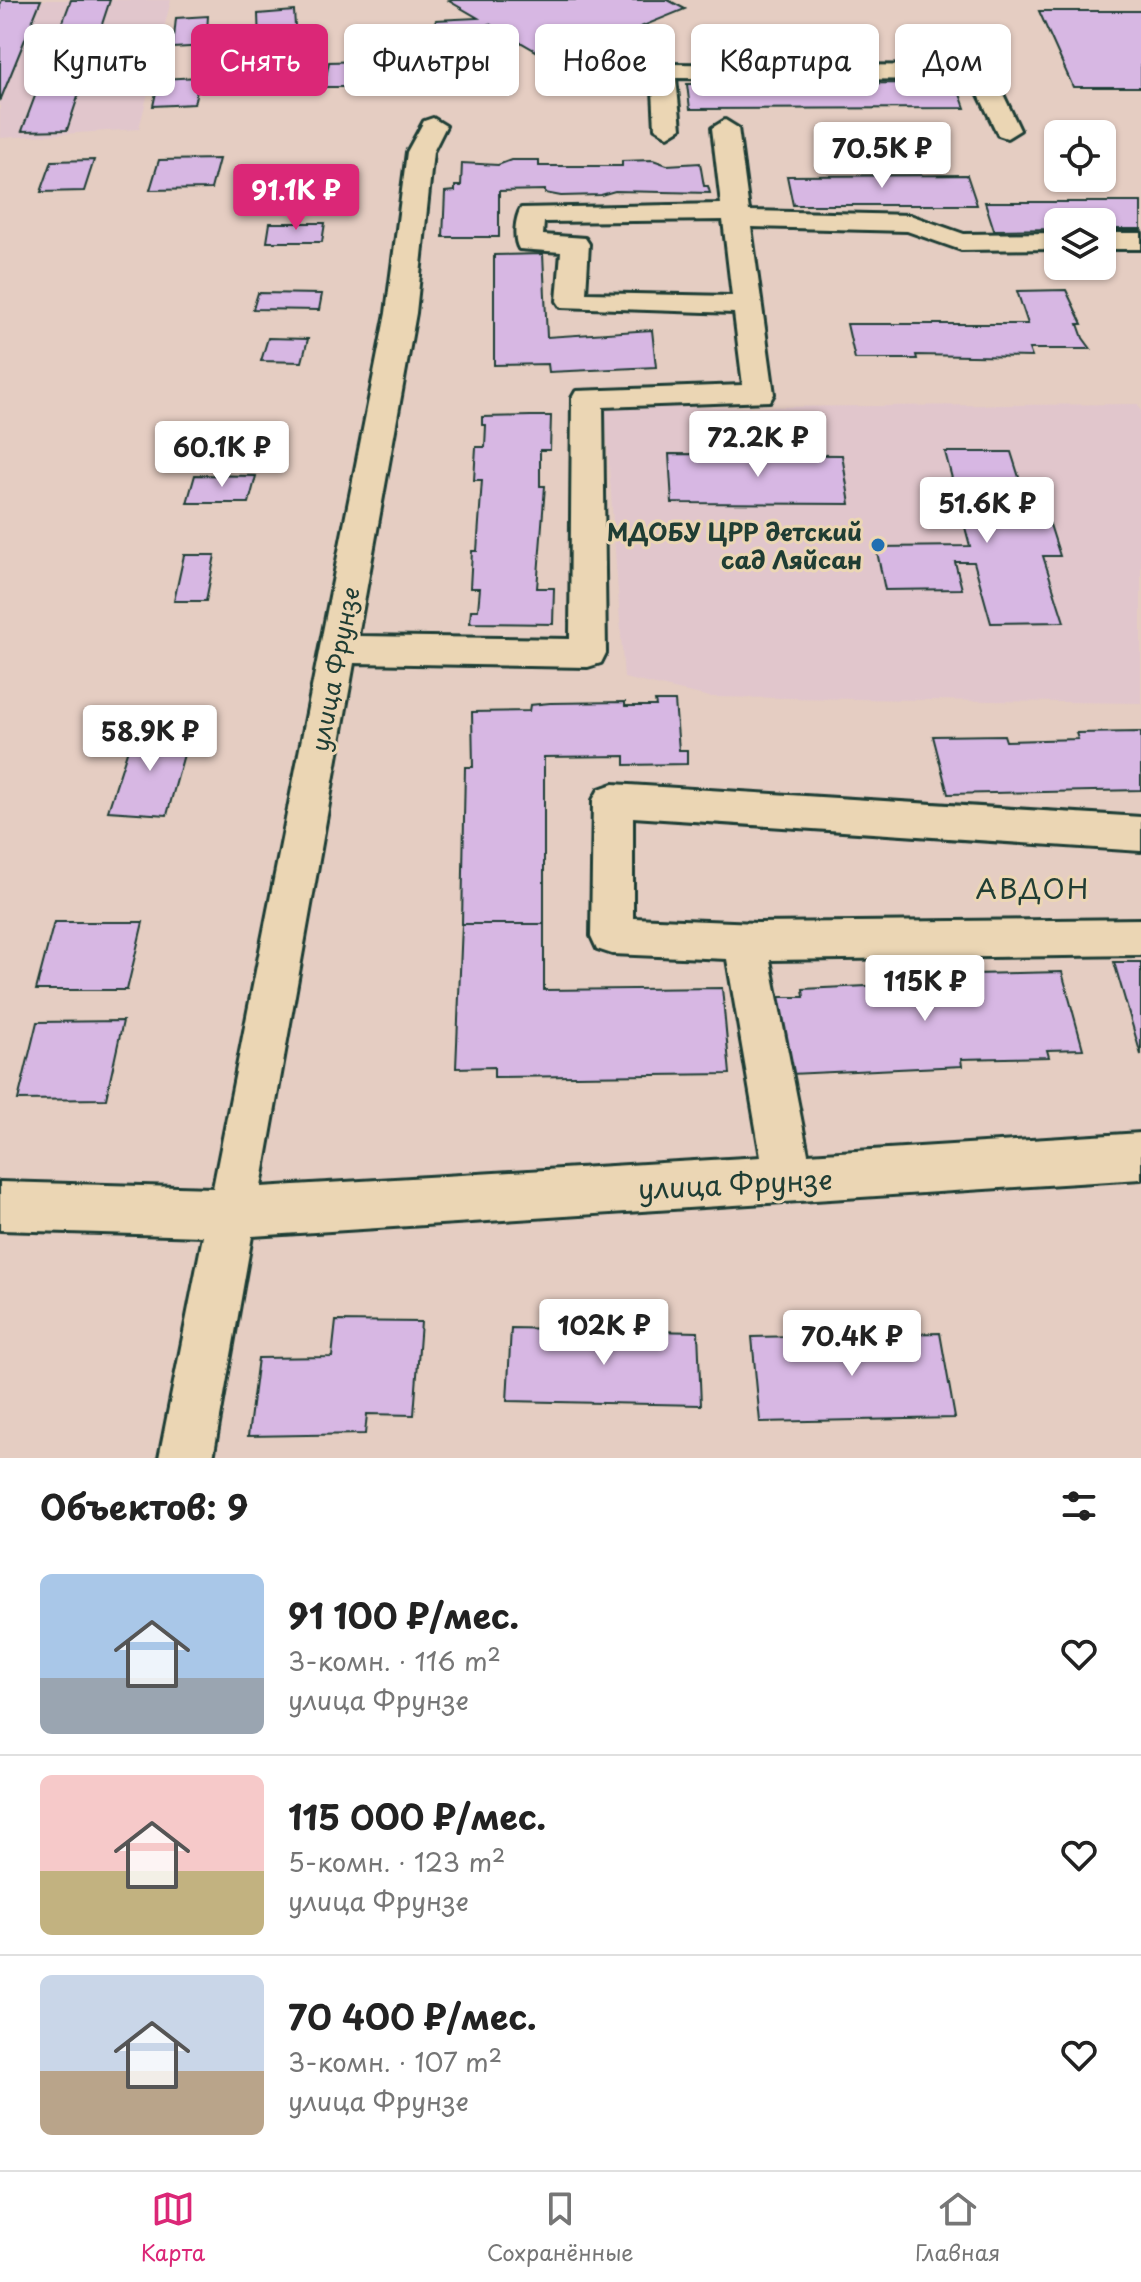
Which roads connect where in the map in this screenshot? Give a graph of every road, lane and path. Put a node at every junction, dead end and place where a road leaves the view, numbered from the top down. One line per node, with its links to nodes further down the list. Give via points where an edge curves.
1 (433, 126): 10 (street, улица Фрунзе, via 420,152 401,313)
2 (668, 128): 4 (street, via 664,71 736,69 981,73)
3 (725, 128): 5 (street)
4 (1007, 130)
5 (736, 216): 6 (street, via 910,223 961,242); 9 (street); 9 (street, via 531,214 529,243 575,244 571,301)
6 (1044, 241)
7 (1116, 241): 8 (street)
8 (1141, 241)
9 (747, 305): 10 (street, via 759,394 587,398 588,653)
10 (338, 649): 17 (street, улица Фрунзе)
11 (1141, 834): 13 (street, via 613,800 612,936)
12 (1141, 937): 13 (street)
13 (745, 941): 15 (street)
14 (1141, 1156): 15 (street, улица Фрунзе)
15 (789, 1180): 17 (street, улица Фрунзе)
16 (0, 1206): 17 (street, улица Фрунзе)
17 (232, 1213): 18 (street, улица Фрунзе)
18 (186, 1458)

